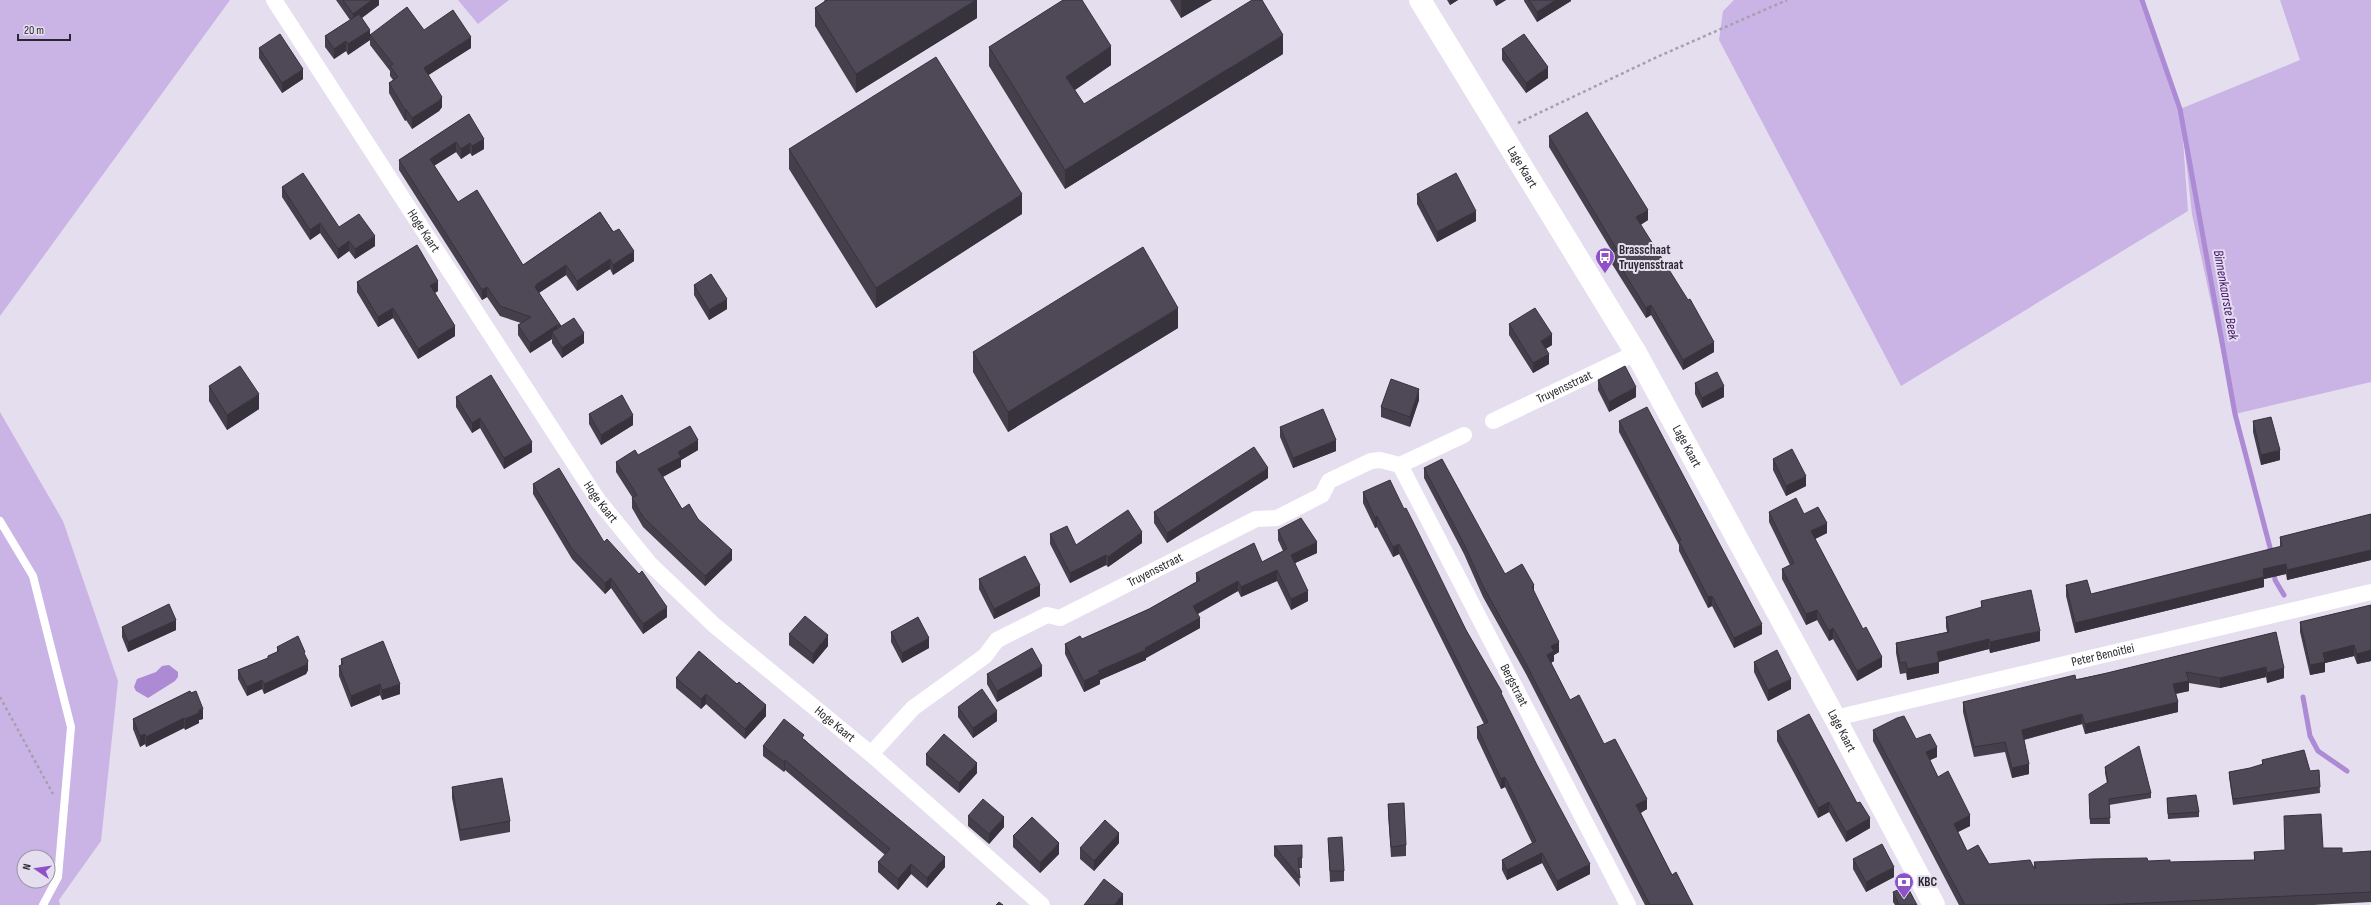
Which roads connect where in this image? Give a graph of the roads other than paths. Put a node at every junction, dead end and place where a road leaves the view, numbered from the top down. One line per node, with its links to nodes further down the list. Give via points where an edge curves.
1 (274, 0): 10 (street, Hoge Kaart, via 598,500 650,564 714,625)
2 (1420, 0): 3 (street, Lage Kaart)
3 (1636, 353): 4 (street, Truyensstraat); 9 (street, Lage Kaart)
4 (1493, 421)
5 (1464, 435): 6 (street)
6 (1400, 465): 10 (street, Truyensstraat, via 1371,460 1329,481 1322,495 1277,518 1256,519 1060,618 1047,615 997,640 985,656 913,708); 13 (street, Bergstraat)
7 (0, 521): 11 (lane, via 33,576 71,727 58,877)
8 (2371, 592): 9 (street, Peter Benoitlei)
9 (1835, 718): 14 (street, Lage Kaart)
10 (871, 754): 12 (street, Hoge Kaart)
11 (43, 905)
12 (1042, 905)
13 (1628, 905)
14 (1934, 905)

